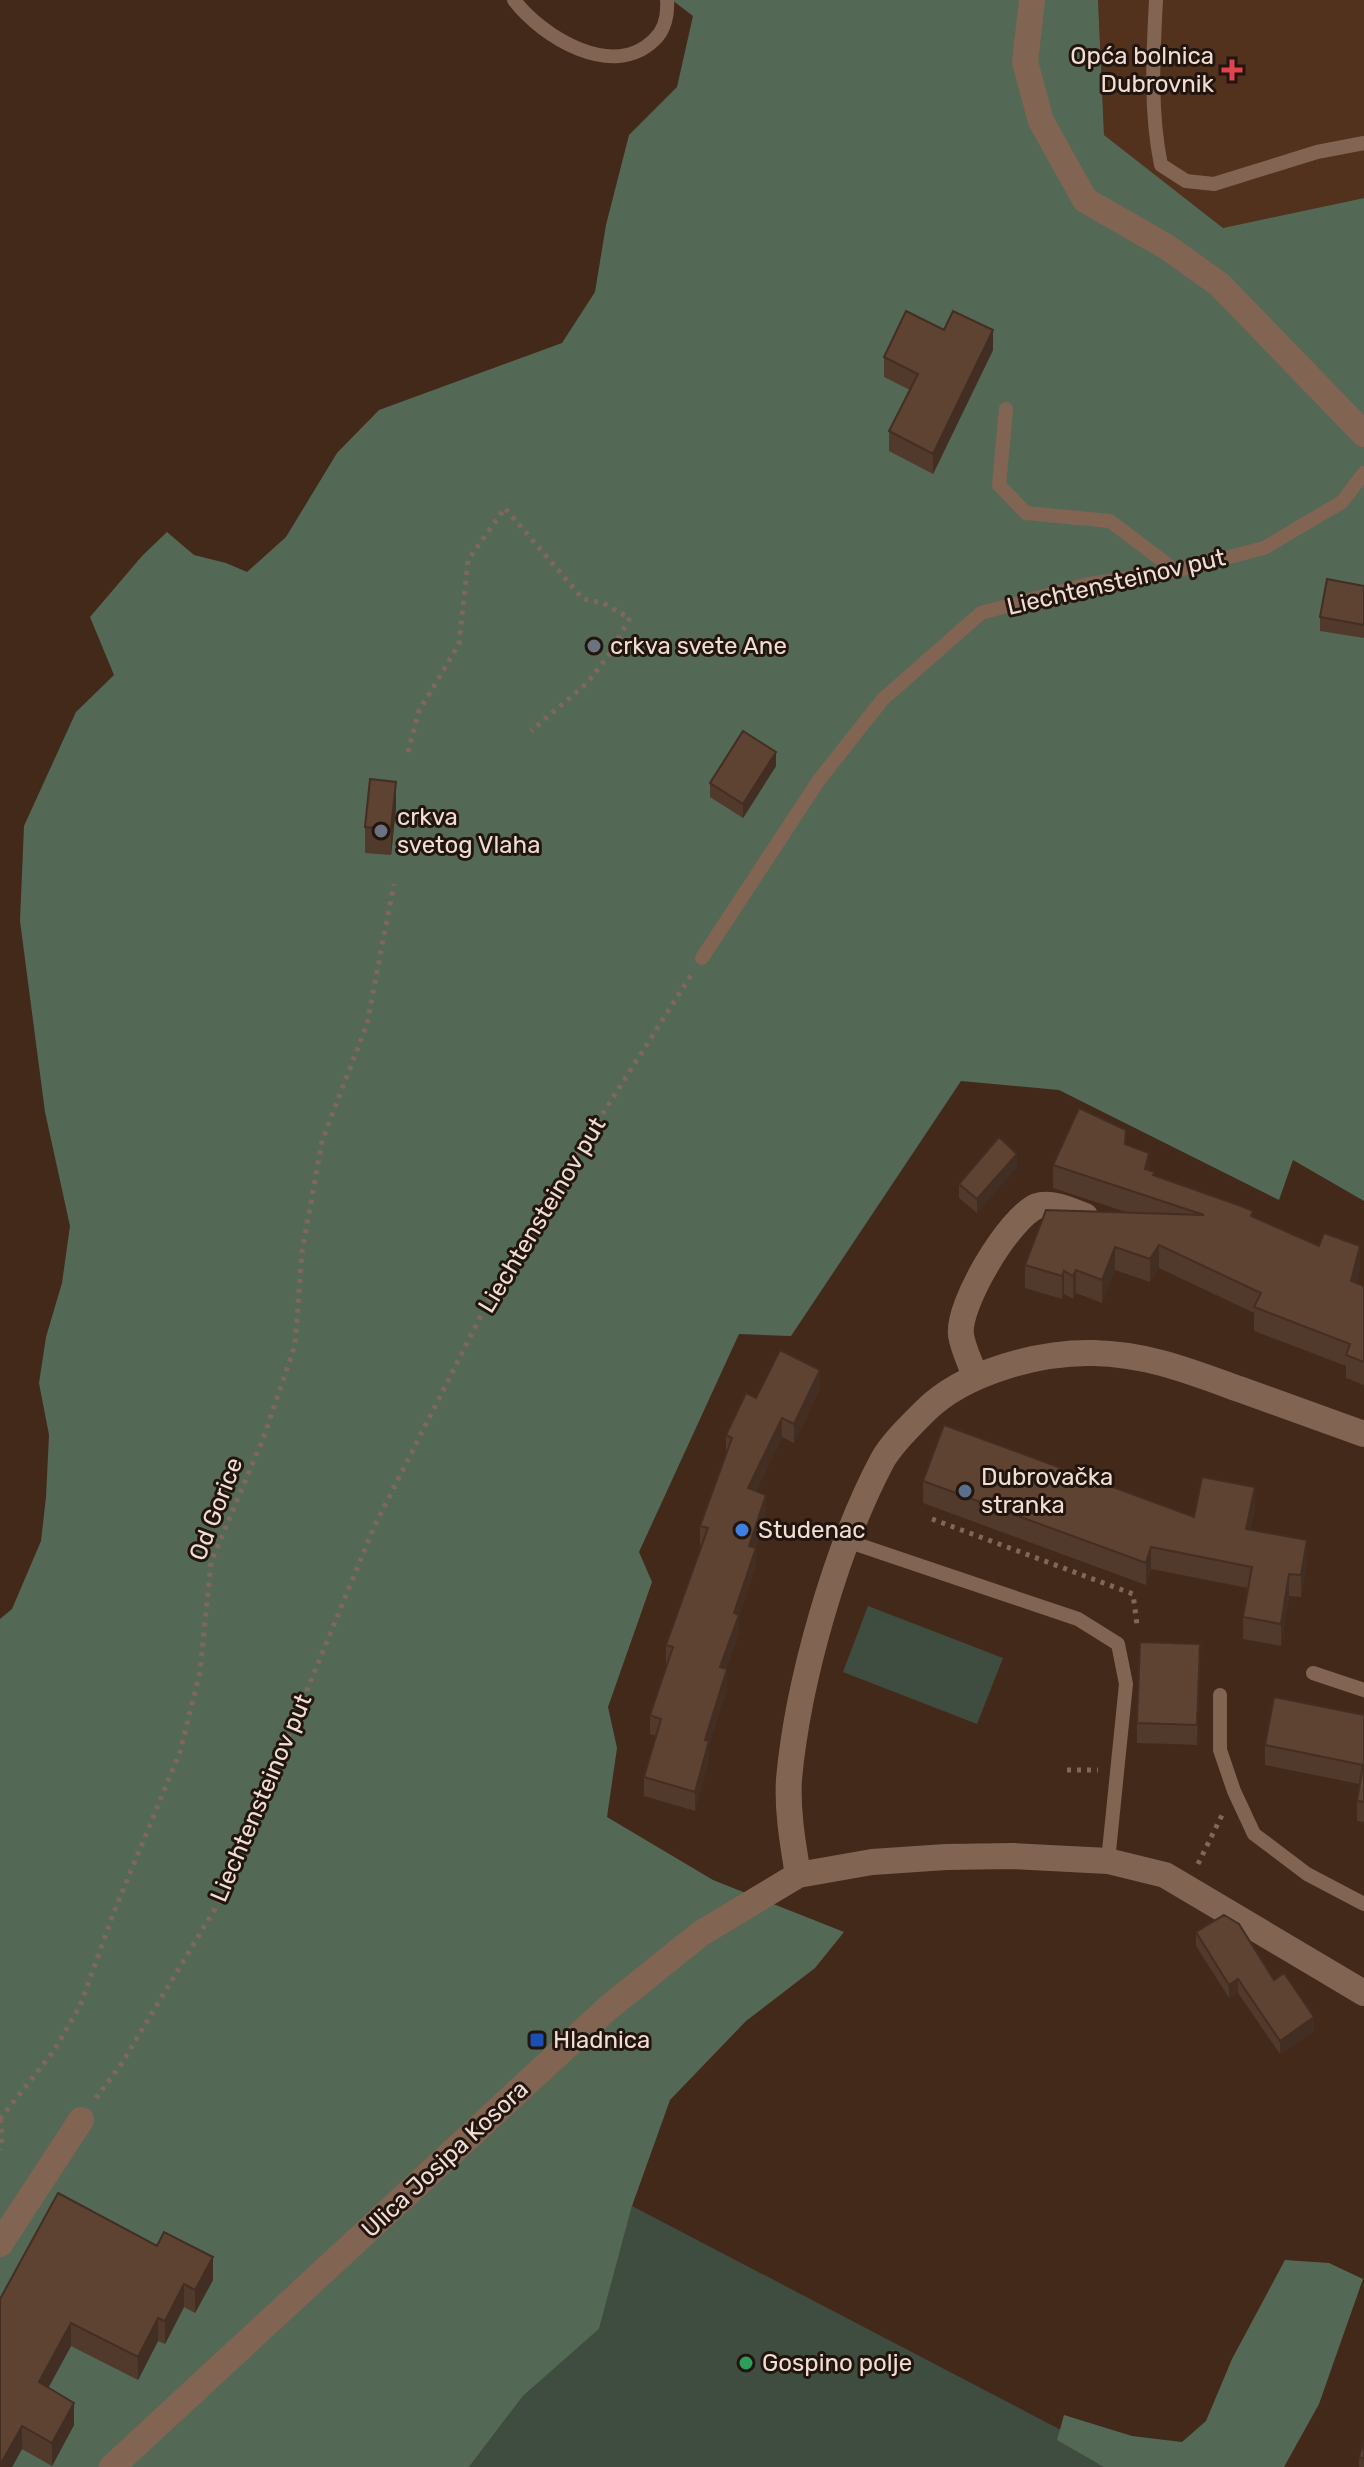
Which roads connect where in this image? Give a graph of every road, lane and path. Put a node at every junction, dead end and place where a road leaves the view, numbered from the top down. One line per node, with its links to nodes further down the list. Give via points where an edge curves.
1 (514, 0): 2 (lane, via 566,42 595,55 623,57 643,51 660,35)
2 (667, 0)
3 (1032, 0): 7 (street, via 1025,62 1041,121 1085,200 1220,285)
4 (1156, 0): 5 (lane, via 1155,137 1161,165 1186,181 1214,184)
5 (1364, 143)
6 (1006, 409): 9 (lane, via 999,485 1026,513 1110,521)
7 (1364, 434)
8 (1364, 473): 9 (lane, Liechtensteinov put, via 1342,502 1264,548)
9 (1176, 571): 13 (lane, Liechtensteinov put, via 1089,584 981,613 883,699 819,780)
10 (531, 731): 11 (path, via 587,683 630,618 583,599 505,508 468,560 459,644 419,711)
11 (408, 752)
12 (394, 884): 29 (path, Od Gorice, via 367,1024 322,1141 302,1252 295,1345 263,1439 211,1562 200,1672 180,1752 80,2006 53,2052)
13 (702, 958): 30 (path, Liechtensteinov put, via 508,1262 374,1527 222,1897 122,2063)
14 (1085, 1216): 15 (street, via 1040,1204 1024,1214 994,1251 971,1292 960,1334)
15 (975, 1376): 16 (street, via 1034,1359 1092,1353 1158,1360); 18 (street, via 927,1408 883,1458)
16 (1364, 1434)
17 (932, 1519): 19 (path, via 1133,1594)
18 (847, 1541): 24 (lane, via 1078,1619 1118,1644 1126,1684); 25 (street, via 822,1615 793,1752 791,1833)
19 (1137, 1625)
20 (1313, 1673): 21 (lane)
21 (1364, 1690)
22 (1220, 1695): 23 (lane, via 1220,1750)
23 (1234, 1791): 26 (path); 27 (lane, via 1254,1834 1307,1874)
24 (1108, 1861): 25 (street, Ulica Josipa Kosora, via 946,1857); 26 (street, Ulica Josipa Kosora)
25 (798, 1875): 33 (street, Ulica Josipa Kosora, via 700,1934 608,2008)
26 (1187, 1886): 28 (street, Ulica Josipa Kosora)
27 (1364, 1904)
28 (1364, 1993)
29 (0, 2119): 31 (path, Od Gorice)
30 (81, 2120): 32 (street)
31 (0, 2150)
32 (0, 2244)
33 (112, 2467)

